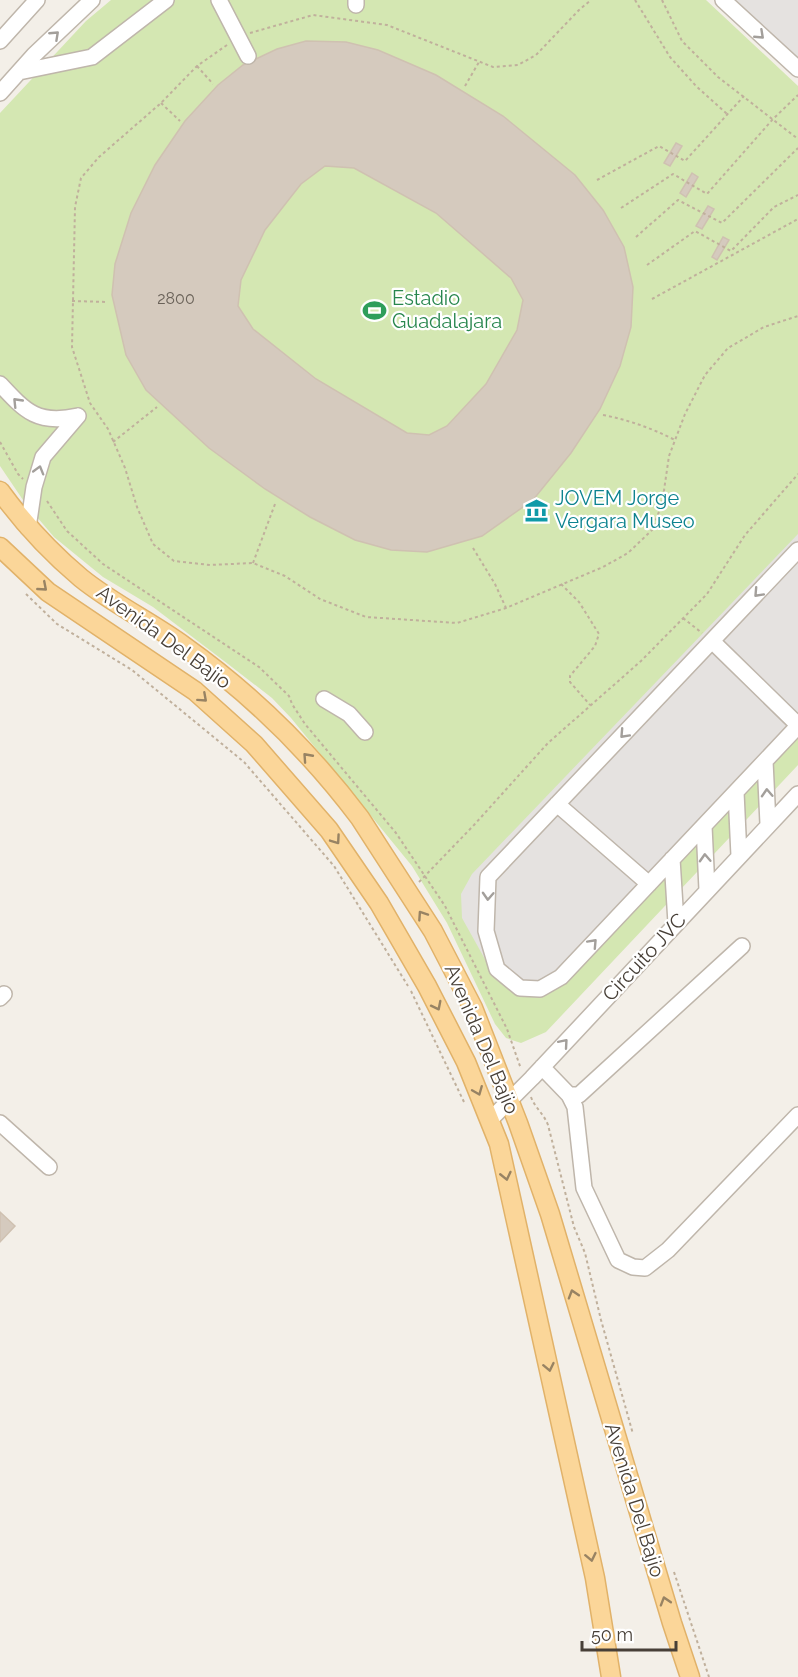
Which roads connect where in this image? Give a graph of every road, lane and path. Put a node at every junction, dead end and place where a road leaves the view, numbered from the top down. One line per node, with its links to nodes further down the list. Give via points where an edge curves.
1 (37, 0): 10 (lane)
2 (92, 0): 15 (lane, one-way to 2)
3 (166, 0): 15 (lane, via 92,57)
4 (219, 0): 9 (lane)
5 (591, 0): 12 (path, via 536,55 518,65 494,68)
6 (635, 0): 22 (path, via 670,57)
7 (662, 0): 20 (path, via 682,41 718,77)
8 (723, 0): 14 (lane, one-way to 14)
9 (239, 36): 11 (lane); 12 (path, via 313,15 387,25); 13 (path)
10 (0, 41)
11 (248, 56)
12 (479, 62): 17 (path)
13 (197, 66): 16 (path); 21 (path)
14 (798, 69)
15 (19, 72): 18 (lane)
16 (213, 84)
17 (465, 86)
18 (0, 93)
19 (798, 95): 23 (path)
20 (744, 96): 22 (path); 23 (path)
21 (161, 103): 24 (path); 34 (path, via 99,157 81,178 75,207)
22 (727, 114): 27 (path, via 685,161 659,146)
23 (773, 119): 25 (path); 29 (path, via 707,194 673,174)
24 (180, 121)
25 (798, 139)
26 (798, 148): 31 (path, via 722,223 678,200)
27 (597, 180)
28 (798, 195): 32 (path, via 774,207 731,251 695,231)
29 (621, 208)
30 (798, 219): 33 (path)
31 (636, 237)
32 (647, 265)
33 (652, 299)
34 (72, 301): 35 (path); 41 (path, via 72,347 90,403)
35 (107, 302)
36 (798, 316): 40 (path, via 764,327 728,348 705,375)
37 (0, 384): 45 (lane, one-way to 37, via 43,457 78,416 42,418 25,411)
38 (157, 407): 41 (path)
39 (603, 415): 40 (path, via 630,420)
40 (675, 440): 50 (path, via 662,504 651,530 628,553)
41 (113, 442): 49 (path, via 153,544 174,561 210,565)
42 (798, 474): 53 (path, via 745,535 707,594)
43 (0, 491): 45 (main road, Avenida Del Bajio)
44 (275, 504): 49 (path)
45 (28, 528): 69 (main road, Avenida Del Bajio, one-way to 45, via 353,809 271,717 185,646 82,579)
46 (0, 547): 78 (main road, Avenida Del Bajio, one-way to 78, via 48,592 195,691 254,744 329,830 379,903 427,986)
47 (473, 548): 52 (path)
48 (798, 550): 54 (lane, one-way to 54)
49 (253, 562): 52 (path, via 285,576 320,599 366,618 457,623)
50 (561, 584): 52 (path); 56 (path, via 579,602 599,634 570,676 570,682)
51 (24, 593): 76 (path, via 57,624 132,670 244,762 282,805 334,866 410,990)
52 (506, 608)
53 (684, 618): 54 (path); 56 (path)
54 (712, 641): 57 (lane); 62 (lane, one-way to 62)
55 (324, 699): 58 (lane, via 349,714)
56 (590, 705): 69 (path, via 548,743)
57 (798, 726): 59 (lane)
58 (365, 732)
59 (765, 761): 60 (lane); 63 (lane, one-way to 59)
60 (736, 792): 64 (lane); 65 (lane)
61 (798, 794): 63 (lane, Circuito JVC)
62 (557, 804): 67 (lane); 67 (lane, one-way to 67, via 488,877 486,931 496,969 520,988 540,988 561,976)
63 (768, 824): 65 (lane, Circuito JVC)
64 (704, 826): 66 (lane); 68 (lane, one-way to 64)
65 (739, 856): 68 (lane, Circuito JVC)
66 (672, 859): 67 (lane); 70 (lane)
67 (649, 884)
68 (707, 890): 70 (lane, Circuito JVC)
69 (407, 892): 74 (main road, Avenida Del Bajio, one-way to 69, via 473,1008 433,930)
70 (676, 923): 72 (lane, Circuito JVC, one-way to 70)
71 (742, 946): 73 (lane, via 579,1095)
72 (542, 1067): 73 (lane); 74 (lane, Circuito JVC)
73 (568, 1095): 77 (lane, via 575,1107 584,1188 618,1260 633,1267 645,1268 668,1250)
74 (509, 1101): 78 (lane, Circuito JVC); 84 (main road, Avenida Del Bajio, one-way to 74, via 549,1214)
75 (535, 1107): 81 (path, via 548,1125)
76 (468, 1110)
77 (798, 1115)
78 (490, 1120): 83 (main road, Avenida Del Bajio, one-way to 83, via 499,1144 595,1578)
79 (0, 1123): 80 (lane)
80 (49, 1167)
81 (635, 1440)
82 (673, 1569): 85 (path)
83 (611, 1677)
84 (690, 1677)
85 (709, 1677)

